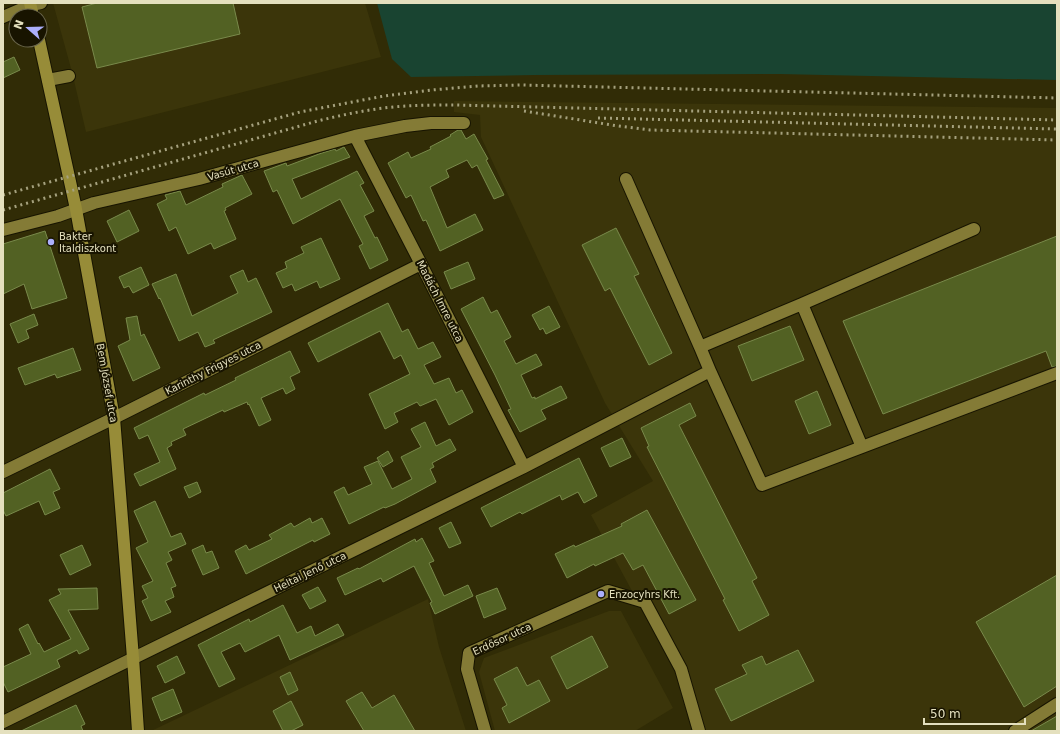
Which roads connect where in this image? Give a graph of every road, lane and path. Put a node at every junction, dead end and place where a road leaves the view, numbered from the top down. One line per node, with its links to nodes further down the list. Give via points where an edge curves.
1 (34, 7): 2 (street)
2 (3, 17)
3 (41, 48): 5 (main road, Bem József utca)
4 (69, 76): 5 (street)
5 (48, 80): 9 (main road, Bem József utca)
6 (464, 123): 7 (street, Vasút utca, via 405,126)
7 (356, 136): 9 (street, Vasút utca, via 199,179); 12 (street, Madách Imre utca)
8 (626, 179): 14 (street)
9 (76, 209): 11 (street, Vasút utca); 17 (main road, Bem József utca)
10 (974, 229): 13 (street)
11 (3, 230)
12 (421, 264): 17 (street, Karinthy Frigyes utca); 19 (street, Madách Imre utca)
13 (802, 304): 14 (street); 18 (street)
14 (700, 347): 15 (street)
15 (710, 371): 18 (street, via 762,485); 19 (street, Heltai Jenő utca)
16 (1057, 373): 18 (street)
17 (114, 418): 20 (street, Karinthy Frigyes utca); 21 (main road, Bem József utca)
18 (862, 447)
19 (524, 467): 21 (street, Heltai Jenő utca)
20 (3, 472)
21 (134, 658): 23 (street, Heltai Jenő utca); 24 (main road, Bem József utca)
22 (1057, 704): 27 (street)
23 (3, 722)
24 (138, 731)
25 (485, 731): 26 (street, Erdősor utca, via 467,669 469,653 608,591 645,602 681,669)
26 (699, 731)
27 (1015, 731)

